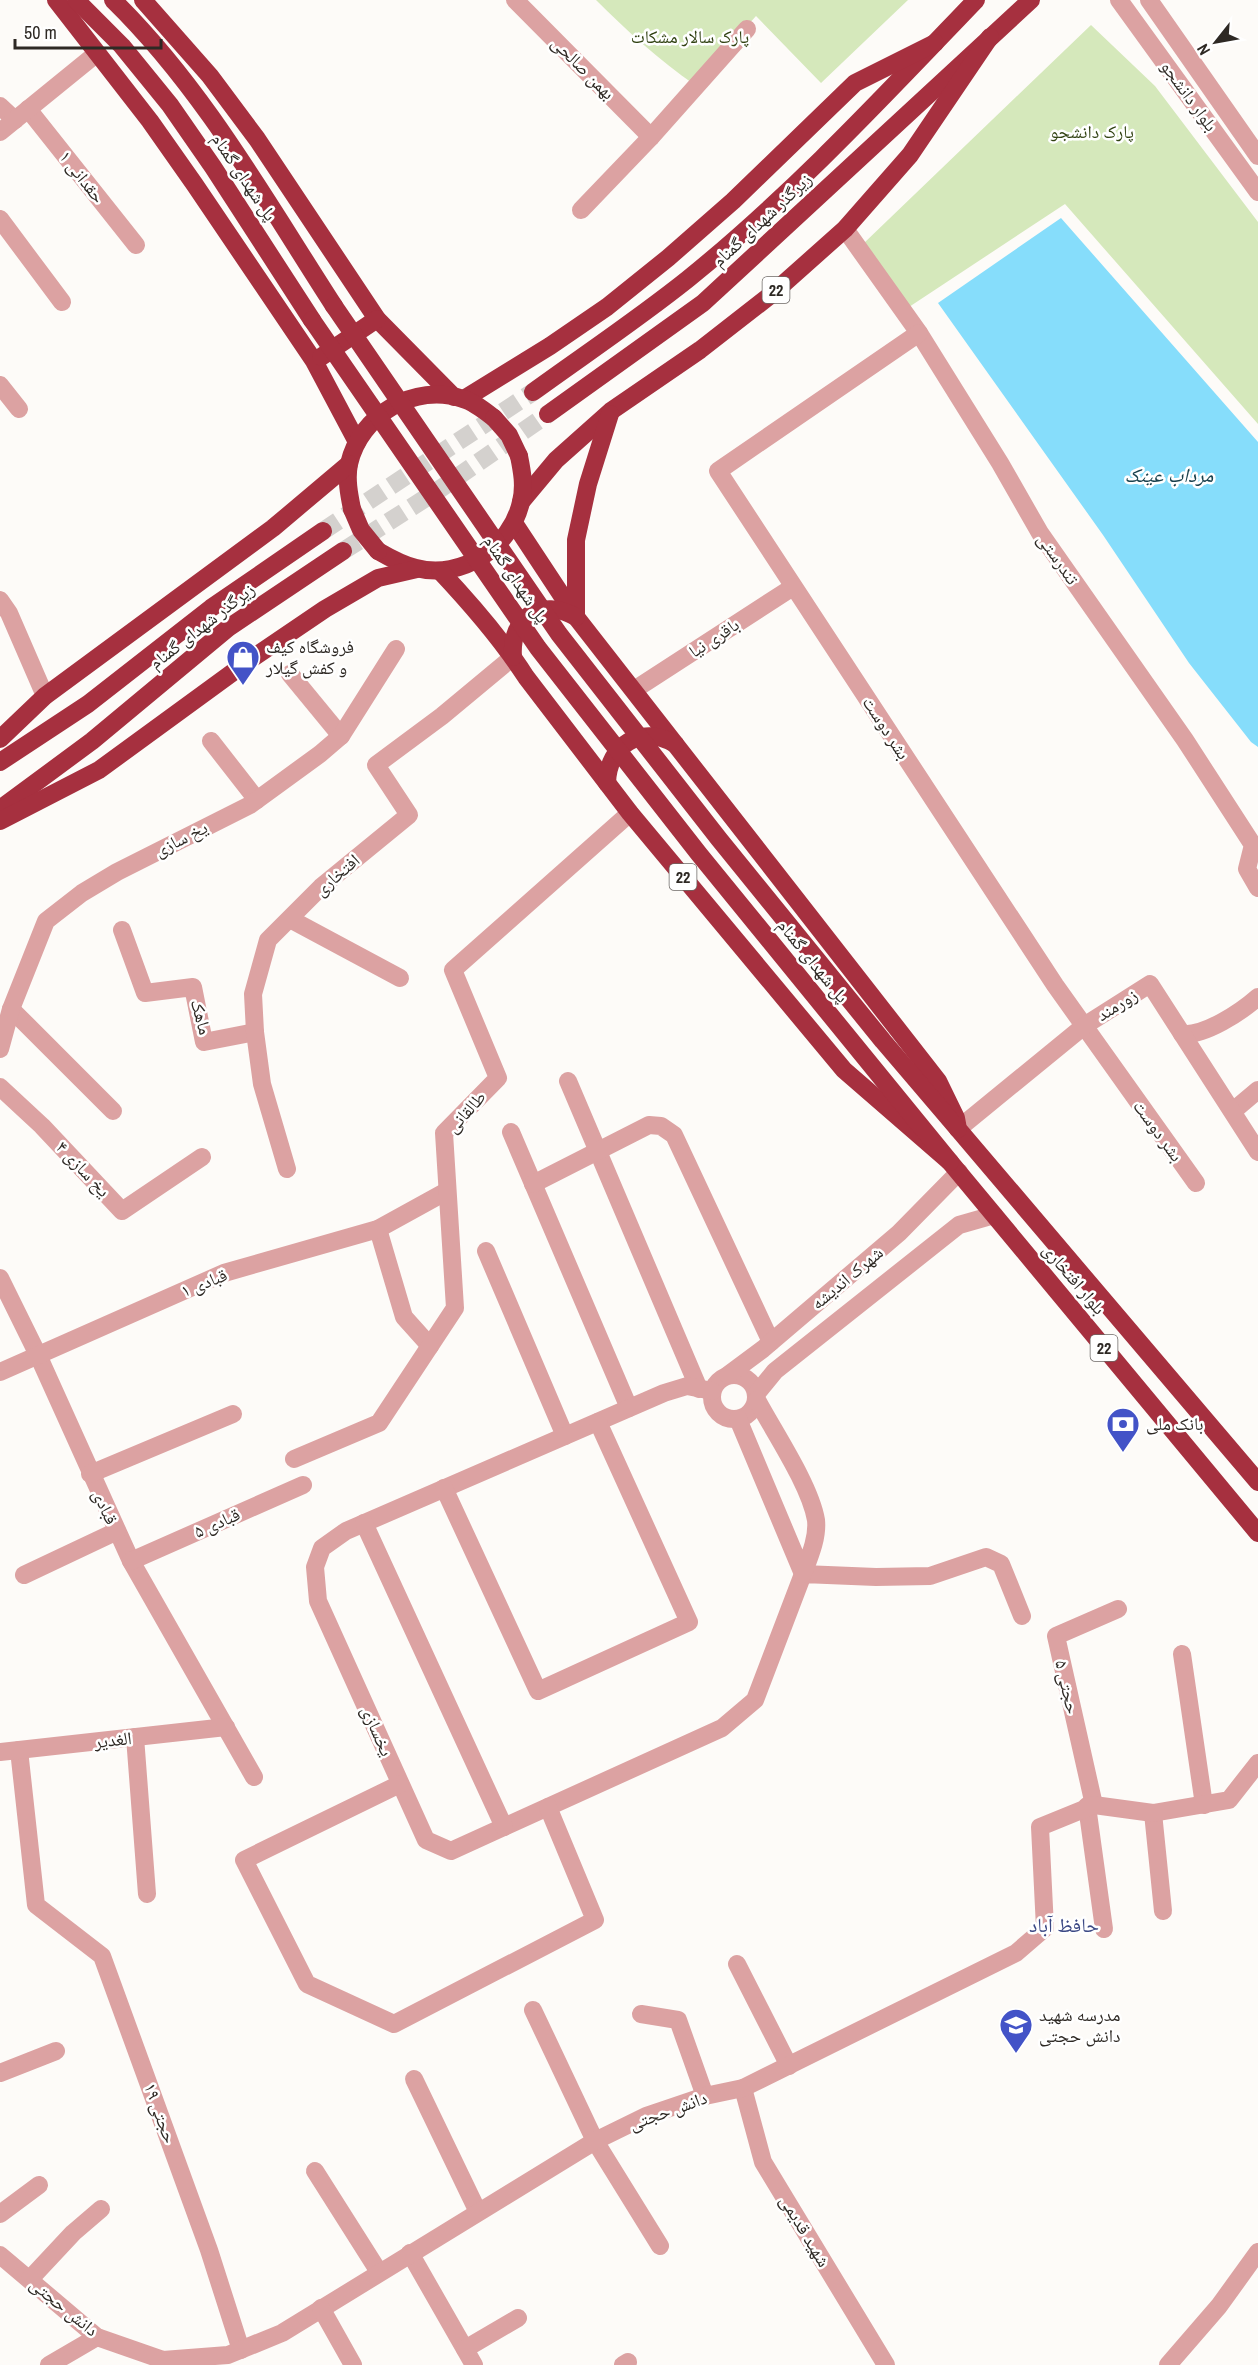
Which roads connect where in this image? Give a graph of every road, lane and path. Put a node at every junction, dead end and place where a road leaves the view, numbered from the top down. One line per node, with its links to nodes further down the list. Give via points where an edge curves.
1 (56, 0): 13 (highway)
2 (76, 0): 80 (highway, پل شهدای گمنام, bridge, via 122,46 170,105 538,648 699,854)
3 (113, 0): 75 (highway, پل شهدای گمنام, bridge, via 142,28 191,90 559,634 734,857)
4 (143, 0): 25 (highway, via 237,112)
5 (515, 0): 17 (street, بهمن صالحی)
6 (976, 0): 12 (highway, زیرگذر شهدای گمنام)
7 (1031, 0): 11 (highway, 22)
8 (1149, 0): 18 (street, بلوار دانشجو)
9 (1120, 1): 19 (street, بلوار دانشجو)
10 (747, 29): 17 (street)
11 (990, 37): 22 (highway, 22, via 910,155); 33 (highway, زیرگذر شهدای گمنام, via 703,303)
12 (935, 43): 29 (highway, زیرگذر شهدای گمنام, via 828,154 749,227 687,280); 30 (highway, via 855,83 733,201 659,265 579,326)
13 (96, 54): 15 (street); 27 (highway, via 176,158)
14 (0, 106): 15 (street, حقدانی ۱)
15 (21, 114): 16 (street); 23 (street, حقدانی ۱)
16 (0, 132)
17 (651, 137): 20 (street)
18 (1258, 156)
19 (1258, 192)
20 (581, 210)
21 (0, 219): 24 (street)
22 (845, 229): 26 (street, تندرستی); 32 (highway, 22, via 700,350)
23 (136, 245)
24 (62, 302)
25 (377, 319): 27 (highway); 30 (highway)
26 (919, 333): 42 (street, بشر دوست, via 718,471); 60 (street, تندرستی, via 1040,533 1185,740 1253,845 1247,869)
27 (314, 361): 34 (highway)
28 (0, 385): 31 (street)
29 (533, 392)
30 (459, 398): 34 (highway, 22, via 431,395 398,403 370,423); 36 (highway, 22, bridge, via 494,418 509,435 519,456)
31 (19, 409)
32 (611, 411): 36 (highway, 22, via 556,460); 44 (highway, via 588,484 576,540)
33 (548, 414)
34 (357, 442): 35 (highway, 22)
35 (350, 464): 40 (highway, 22, bridge, via 347,487 362,530 378,551); 49 (highway, via 273,528)
36 (522, 501): 37 (highway, 22)
37 (514, 523): 41 (highway, 22, via 483,557 462,567); 44 (highway, 22)
38 (323, 531): 54 (highway, زیرگذر شهدای گمنام, via 211,608 88,704)
39 (343, 551): 57 (highway, زیرگذر شهدای گمنام, via 228,628 92,741)
40 (417, 569): 41 (highway, 22); 59 (highway, via 378,578 325,609 99,770)
41 (440, 571): 46 (highway, 22)
42 (793, 587): 48 (street, باقری نیا); 66 (street, بشر دوست)
43 (0, 600): 49 (street)
44 (576, 617): 46 (highway, via 550,608 524,618 512,643); 48 (highway, 22)
45 (396, 649): 50 (street, یخ سازی)
46 (513, 657): 55 (highway, 22); 61 (street, افتخاری, via 376,765 409,815 321,887)
47 (290, 674): 50 (street)
48 (634, 690): 53 (highway, 22)
49 (45, 696): 51 (highway)
50 (341, 736): 56 (street, یخ سازی)
51 (0, 738)
52 (211, 741): 56 (street)
53 (677, 745): 55 (highway, via 657,736 625,743 613,757); 75 (highway, 22, via 938,1081)
54 (0, 762)
55 (607, 783): 58 (highway, 22)
56 (257, 800): 65 (street, یخ سازی, via 117,872 46,921)
57 (0, 809)
58 (630, 813): 80 (highway, 22, via 844,1070); 84 (street, طالقانی, via 453,970 498,1078 444,1133)
59 (0, 821)
60 (1258, 888)
61 (290, 919): 63 (street); 67 (street, افتخاری, via 268,940 253,994)
62 (122, 930): 67 (street, ماهک, via 145,993 193,987 204,1042)
63 (400, 978)
64 (1258, 997): 68 (street, via 1204,1031)
65 (11, 1009): 69 (street, یخ سازی); 73 (street)
66 (1084, 1026): 68 (street, زورمند, via 1150,984); 75 (street, زورمند); 83 (street, بشر دوست)
67 (255, 1032): 81 (street, افتخاری, via 262,1084)
68 (1182, 1034): 74 (street, زورمند)
69 (0, 1049)
70 (568, 1081): 77 (street)
71 (0, 1087): 79 (street, یخ سازی ۴, via 122,1211)
72 (1258, 1090): 74 (street)
73 (113, 1111)
74 (1233, 1111): 78 (street, زورمند)
75 (958, 1129): 105 (highway, بلوار افتخاری / 22)
76 (511, 1132): 82 (street)
77 (597, 1150): 82 (street); 91 (street, via 649,1125 661,1126 674,1135); 96 (street)
78 (1258, 1152)
79 (201, 1157)
80 (954, 1167): 85 (highway, بلوار افتخاری / 22); 89 (street, شهرک اندیشه, via 899,1233)
81 (287, 1169)
82 (533, 1184): 98 (street)
83 (1196, 1184)
84 (447, 1191): 86 (street, قبادی ۱); 92 (street, طالقانی, via 455,1308)
85 (994, 1215): 90 (street, شهرک اندیشه, via 959,1225); 110 (highway, بلوار افتخاری / 22)
86 (378, 1229): 92 (street, via 404,1317); 93 (street, قبادی ۱, via 224,1273)
87 (486, 1251): 102 (street)
88 (0, 1278): 93 (street, قبادی)
89 (828, 1294): 90 (street); 91 (street, شهرک اندیشه)
90 (845, 1315): 97 (street, شهرک اندیشه, via 775,1371)
91 (771, 1342): 95 (street, شهرک اندیشه)
92 (430, 1346): 103 (street, طالقانی, via 379,1423)
93 (38, 1355): 94 (street, قبادی ۱); 104 (street, قبادی)
94 (0, 1372)
95 (728, 1375): 96 (street); 97 (street, via 749,1380)
96 (706, 1390): 98 (street, یخسازی, via 687,1386); 100 (street, via 719,1413)
97 (757, 1396): 100 (street, via 751,1412); 112 (street, یخسازی, via 807,1493 816,1522 813,1547)
98 (629, 1408): 101 (street, یخسازی)
99 (233, 1414): 104 (street)
100 (738, 1419): 112 (street)
101 (598, 1422): 102 (street, یخسازی); 107 (street, via 689,1622 538,1691)
102 (565, 1436): 107 (street, یخسازی)
103 (294, 1459)
104 (90, 1474): 109 (street, قبادی)
105 (1258, 1482)
106 (303, 1485): 111 (street, قبادی ۵)
107 (444, 1488): 108 (street, یخسازی)
108 (364, 1523): 123 (street, یخسازی, via 322,1548 315,1567 318,1601); 128 (street)
109 (117, 1531): 111 (street, قبادی); 113 (street)
110 (1258, 1533)
111 (131, 1561): 117 (street, قبادی)
112 (803, 1574): 115 (street, via 930,1576 986,1557 1001,1564); 126 (street, یخسازی, via 755,1700 722,1728)
113 (24, 1575)
114 (1118, 1609): 124 (street, حجتی ۵, via 1056,1636)
115 (1022, 1616)
116 (1182, 1654): 125 (street)
117 (226, 1728): 118 (street, الغدیر); 122 (street, قبادی)
118 (135, 1737): 119 (street, الغدیر); 129 (street)
119 (19, 1750): 120 (street, الغدیر); 157 (street, حجتی ۱۹, via 36,1905 102,1956)
120 (0, 1752)
121 (1258, 1763): 125 (street, via 1229,1800)
122 (254, 1777)
123 (400, 1784): 126 (street, via 244,1860 307,1984 394,2024 595,1920); 128 (street, یخسازی, via 426,1840 451,1851)
124 (1090, 1805): 127 (street); 131 (street); 136 (street, دانش حجتی, via 1040,1827 1045,1928 1016,1953)
125 (1204, 1805): 127 (street)
126 (548, 1807): 128 (street, یخسازی)
127 (1153, 1813): 130 (street)
128 (504, 1827)
129 (147, 1894)
130 (1163, 1911)
131 (1104, 1929)
132 (738, 1964): 136 (street)
133 (533, 2010): 141 (street)
134 (641, 2014): 140 (street, via 678,2020)
135 (56, 2051): 137 (street)
136 (789, 2066): 139 (street, دانش حجتی)
137 (0, 2073)
138 (414, 2079): 145 (street)
139 (743, 2088): 140 (street, دانش حجتی); 162 (street, شهید قدیمی, via 764,2162)
140 (705, 2096): 141 (street, دانش حجتی, via 646,2116)
141 (595, 2141): 145 (street, دانش حجتی); 147 (street)
142 (315, 2171): 151 (street)
143 (39, 2185): 146 (street)
144 (101, 2209): 152 (street)
145 (478, 2212): 149 (street, دانش حجتی)
146 (0, 2214)
147 (660, 2246)
148 (1258, 2252): 163 (street, via 1219,2306)
149 (410, 2253): 151 (street, دانش حجتی); 156 (street)
150 (0, 2255): 152 (street, دانش حجتی)
151 (379, 2272): 153 (street, دانش حجتی)
152 (30, 2279): 155 (street, دانش حجتی)
153 (321, 2308): 157 (street, دانش حجتی, via 282,2333); 160 (street)
154 (518, 2318): 156 (street)
155 (97, 2337): 158 (street, دانش حجتی); 159 (street)
156 (465, 2349): 161 (street)
157 (242, 2350): 158 (street, دانش حجتی)
158 (164, 2363)
159 (49, 2365)
160 (353, 2365)
161 (474, 2365)
162 (886, 2365)
163 (1168, 2365)

